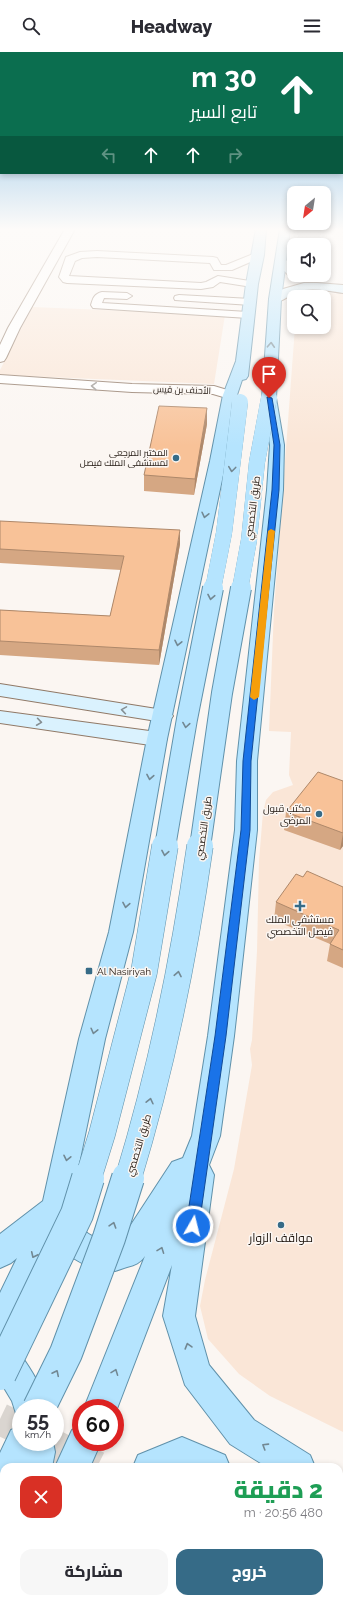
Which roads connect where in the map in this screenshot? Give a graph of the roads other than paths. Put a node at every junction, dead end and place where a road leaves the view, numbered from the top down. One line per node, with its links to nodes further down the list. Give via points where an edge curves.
1 (29, 301): 7 (street)
2 (97, 301): 6 (street, via 97,306)
3 (238, 301): 5 (street)
4 (275, 301): 10 (main road, طريق التخصصي, one-way to 4)
5 (251, 302): 6 (main road)
6 (248, 315): 11 (main road)
7 (0, 358)
8 (0, 379): 11 (street, الأحنف بن قيس, one-way to 8, via 214,390 132,388)
9 (16, 392): 11 (street, الأحنف بن قيس)
10 (269, 398): 15 (main road, via 277,445 275,490 247,761 246,830); 22 (main road, طريق التخصصي, one-way to 10, bridge, via 66,1353 106,1245 146,1123 195,882 222,693 248,540 257,462)
11 (235, 399): 14 (main road, one-way to 14, via 218,461); 20 (main road, one-way to 20, bridge, via 224,533 187,719 144,972 102,1134 77,1214)
12 (0, 690): 14 (street, one-way to 12)
13 (0, 716): 14 (street, one-way to 14)
14 (160, 728): 16 (main road, one-way to 16, via 121,932 92,1039)
15 (206, 1136): 16 (main road, via 130,1252 115,1256 90,1252 71,1238 58,1216); 23 (main road, one-way to 15); 32 (main road, one-way to 15, via 242,1432 196,1374 179,1316)
16 (56, 1207): 17 (main road); 18 (main road, one-way to 18)
17 (0, 1254)
18 (0, 1328)
19 (0, 1352): 21 (main road)
20 (0, 1374)
21 (28, 1399)
22 (43, 1399)
23 (104, 1399)
24 (19, 1451): 27 (main road)
25 (38, 1451): 28 (main road)
26 (80, 1451): 29 (main road)
27 (13, 1463)
28 (36, 1463)
29 (74, 1463)
30 (160, 1463): 31 (main road, via 182,1454)
31 (203, 1463)
32 (292, 1463)

